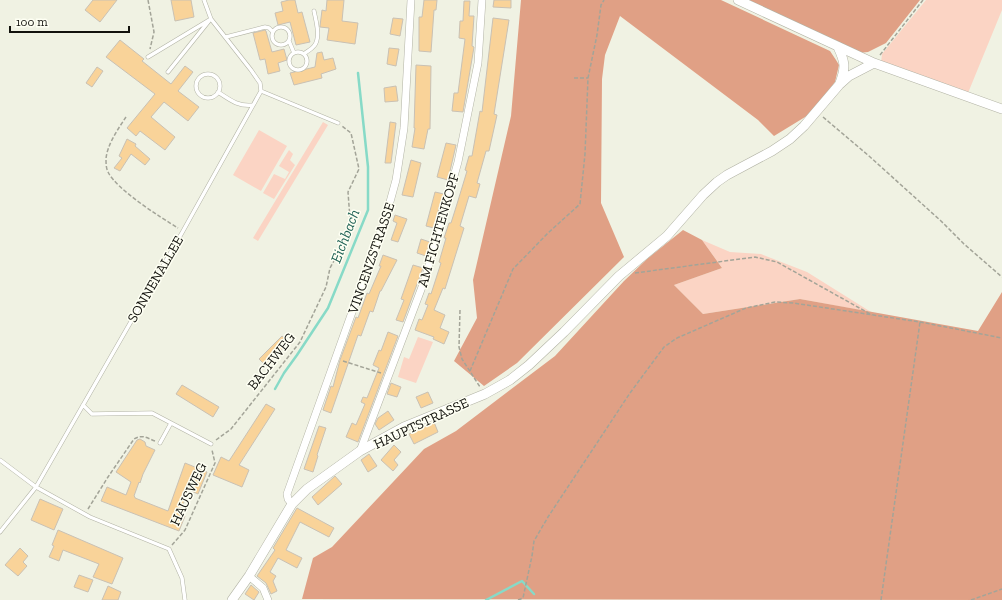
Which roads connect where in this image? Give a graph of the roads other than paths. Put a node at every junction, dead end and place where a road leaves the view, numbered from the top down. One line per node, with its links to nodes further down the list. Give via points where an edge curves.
1 (204, 0): 6 (lane)
2 (411, 0): 29 (street, VINCENZSTRASSE, via 404,128 396,180 385,220 287,494)
3 (482, 0): 26 (street, AM FICHTENKOPF, via 478,63 458,162 425,279)
4 (738, 0): 10 (street)
5 (314, 11): 12 (lane, via 316,43)
6 (211, 19): 8 (lane); 13 (lane); 15 (lane)
7 (273, 32): 8 (lane, via 265,27); 9 (lane, via 273,41 278,45); 9 (lane, via 280,27 287,29 290,33)
8 (226, 37): 17 (lane, via 260,83)
9 (289, 42): 11 (lane)
10 (838, 47): 14 (street); 16 (street, via 844,60 844,72)
11 (294, 53): 12 (lane); 12 (lane, via 289,62 296,70 306,65)
12 (304, 54)
13 (148, 56)
14 (874, 63): 16 (street, via 849,76); 20 (street)
15 (168, 72)
16 (839, 85): 26 (street, HAUPTSTRASSE, via 790,139 717,182 667,236 610,284 546,350 510,380 485,394 404,427)
17 (261, 90): 19 (lane, SONNENALLEE); 21 (lane)
18 (218, 92): 18 (lane, via 219,81 214,75 206,74 199,78 196,85 201,95 209,98); 19 (lane, via 244,106)
19 (253, 105): 22 (lane, SONNENALLEE)
20 (1002, 108)
21 (338, 123)
22 (84, 405): 23 (lane, via 92,414 152,413); 28 (lane, SONNENALLEE)
23 (171, 423): 24 (lane); 25 (lane)
24 (160, 443)
25 (211, 444)
26 (360, 451): 29 (street, HAUPTSTRASSE, via 307,489)
27 (0, 460): 28 (lane)
28 (36, 487): 30 (lane, SONNENALLEE); 32 (lane, via 85,514 169,549 182,578)
29 (292, 504): 31 (street, HAUPTSTRASSE)
30 (0, 532)
31 (249, 576): 33 (street, HAUPTSTRASSE); 34 (street, via 263,588)
32 (185, 600)
33 (232, 600)
34 (268, 600)

